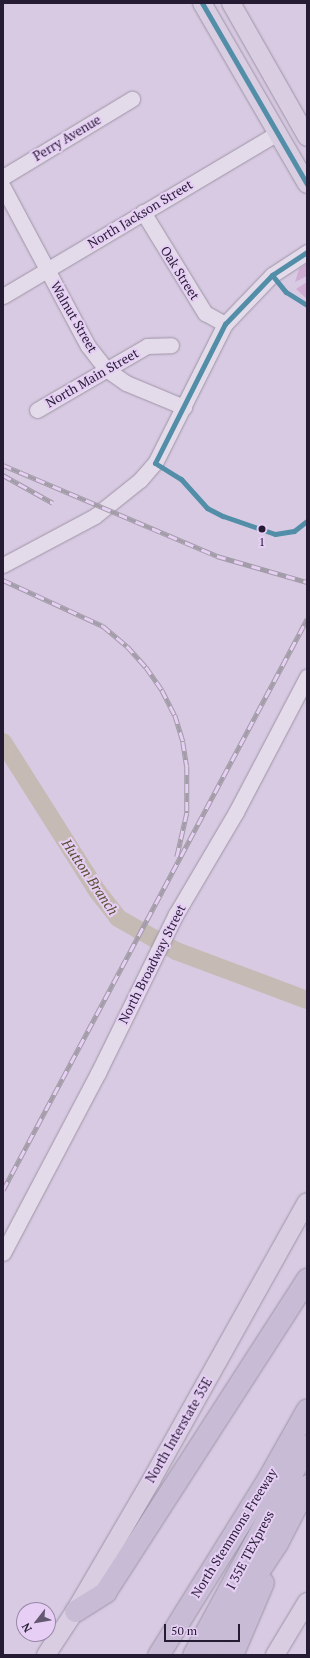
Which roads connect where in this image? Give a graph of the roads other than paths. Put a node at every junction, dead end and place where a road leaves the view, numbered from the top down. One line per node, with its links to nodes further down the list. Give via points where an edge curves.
1 (202, 3): 4 (main road)
2 (231, 3): 5 (main road)
3 (132, 99): 6 (street, Perry Avenue)
4 (277, 133): 7 (main road); 9 (street, North Jackson Street)
5 (307, 137)
6 (3, 177)
7 (307, 184)
8 (3, 187): 11 (street, Walnut Street)
9 (143, 212): 11 (street, North Jackson Street); 13 (street, Oak Street, via 205,314)
10 (307, 252): 13 (street, via 272,275)
11 (47, 270): 12 (street, North Jackson Street); 15 (street, Walnut Street, via 88,346)
12 (3, 296)
13 (225, 324): 16 (street)
14 (170, 345): 15 (street, North Main Street, via 147,346)
15 (106, 369): 16 (street, Walnut Street, via 126,383); 17 (street, North Main Street)
16 (184, 407): 18 (street, via 155,463 135,485 95,516)
17 (37, 410)
18 (3, 565)
19 (307, 677): 21 (street, North Broadway Street, via 236,812 176,914 98,1073)
20 (307, 1202): 29 (main road, North Interstate 35E, via 241,1323)
21 (9, 1227): 22 (street, North Broadway Street)
22 (3, 1253)
23 (307, 1278): 29 (highway, via 105,1592)
24 (307, 1409): 31 (highway, North Stemmons Freeway, via 267,1480)
25 (307, 1445): 32 (highway, I 35E TEXpress)
26 (307, 1485): 27 (highway)
27 (277, 1543): 33 (highway, via 248,1587); 34 (highway, via 250,1616)
28 (307, 1602): 35 (main road)
29 (75, 1611): 30 (main road, North Interstate 35E)
30 (46, 1655)
31 (158, 1655)
32 (193, 1655)
33 (210, 1655)
34 (232, 1655)
35 (275, 1655)

